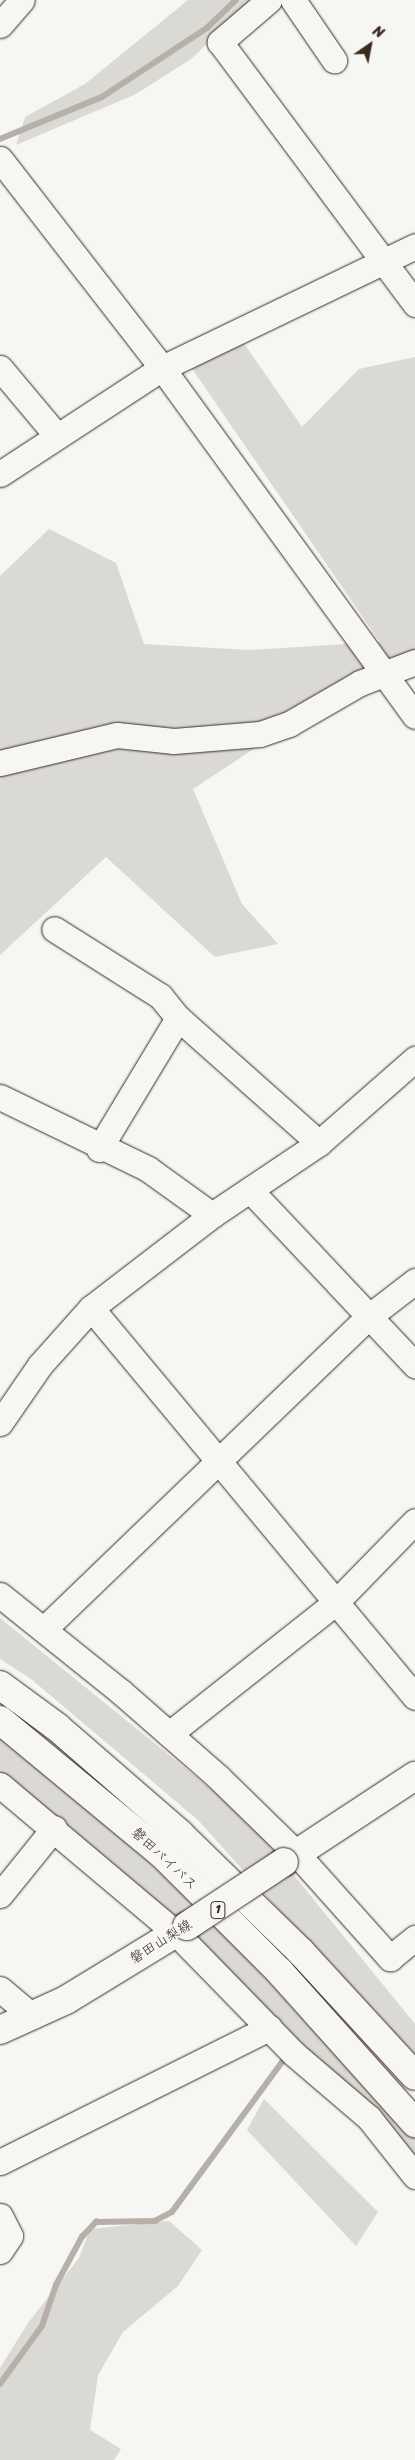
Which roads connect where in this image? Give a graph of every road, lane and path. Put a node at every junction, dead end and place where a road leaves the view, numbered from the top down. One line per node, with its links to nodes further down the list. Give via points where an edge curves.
1 (269, 0): 6 (street, via 220,42)
2 (293, 0): 3 (street)
3 (334, 60)
4 (2, 166): 9 (street)
5 (415, 246): 6 (street)
6 (382, 262): 7 (street); 9 (street)
7 (415, 304)
8 (0, 368): 10 (street)
9 (162, 368): 10 (street); 13 (street)
10 (57, 436): 11 (street)
11 (0, 474)
12 (415, 662): 13 (street)
13 (385, 674): 14 (street); 15 (street, via 360,683 289,724 260,734 174,741 117,735)
14 (415, 716)
15 (0, 763)
16 (54, 929): 17 (street, via 160,996)
17 (178, 1018): 20 (street); 21 (street)
18 (415, 1059): 20 (street)
19 (0, 1097): 21 (street)
20 (319, 1143): 22 (street)
21 (99, 1149): 23 (street, via 148,1170)
22 (250, 1190): 23 (street); 26 (street)
23 (212, 1215): 25 (street)
24 (415, 1281): 26 (street)
25 (91, 1308): 28 (street, via 40,1365); 29 (street)
26 (368, 1318): 27 (street); 29 (street)
27 (415, 1365)
28 (0, 1423)
29 (218, 1461): 32 (street); 33 (street)
30 (415, 1521): 32 (street)
31 (0, 1595): 33 (street)
32 (336, 1602): 35 (street); 37 (street)
33 (44, 1629): 37 (street)
34 (0, 1685): 49 (main road, 磐田バイパス / 1, via 57,1727 180,1834 301,1952)
35 (415, 1697)
36 (0, 1720): 50 (main road, 磐田バイパス / 1, via 161,1853 280,1972)
37 (169, 1734): 41 (street)
38 (415, 1776): 41 (main road, 磐田山梨線)
39 (0, 1785): 40 (street)
40 (54, 1828): 42 (street); 43 (street)
41 (291, 1858): 43 (main road, 磐田山梨線, bridge); 44 (street, via 390,1958)
42 (0, 1895)
43 (182, 1930): 46 (main road, 磐田山梨線); 47 (street)
44 (415, 1938)
45 (0, 1989): 46 (street)
46 (32, 2016): 48 (main road, 磐田山梨線)
47 (269, 2028): 51 (street); 52 (street, via 369,2118)
48 (0, 2030)
49 (415, 2076)
50 (415, 2123)
51 (0, 2162)
52 (415, 2176)
53 (0, 2216): 54 (street, via 10,2236)
54 (0, 2251)

